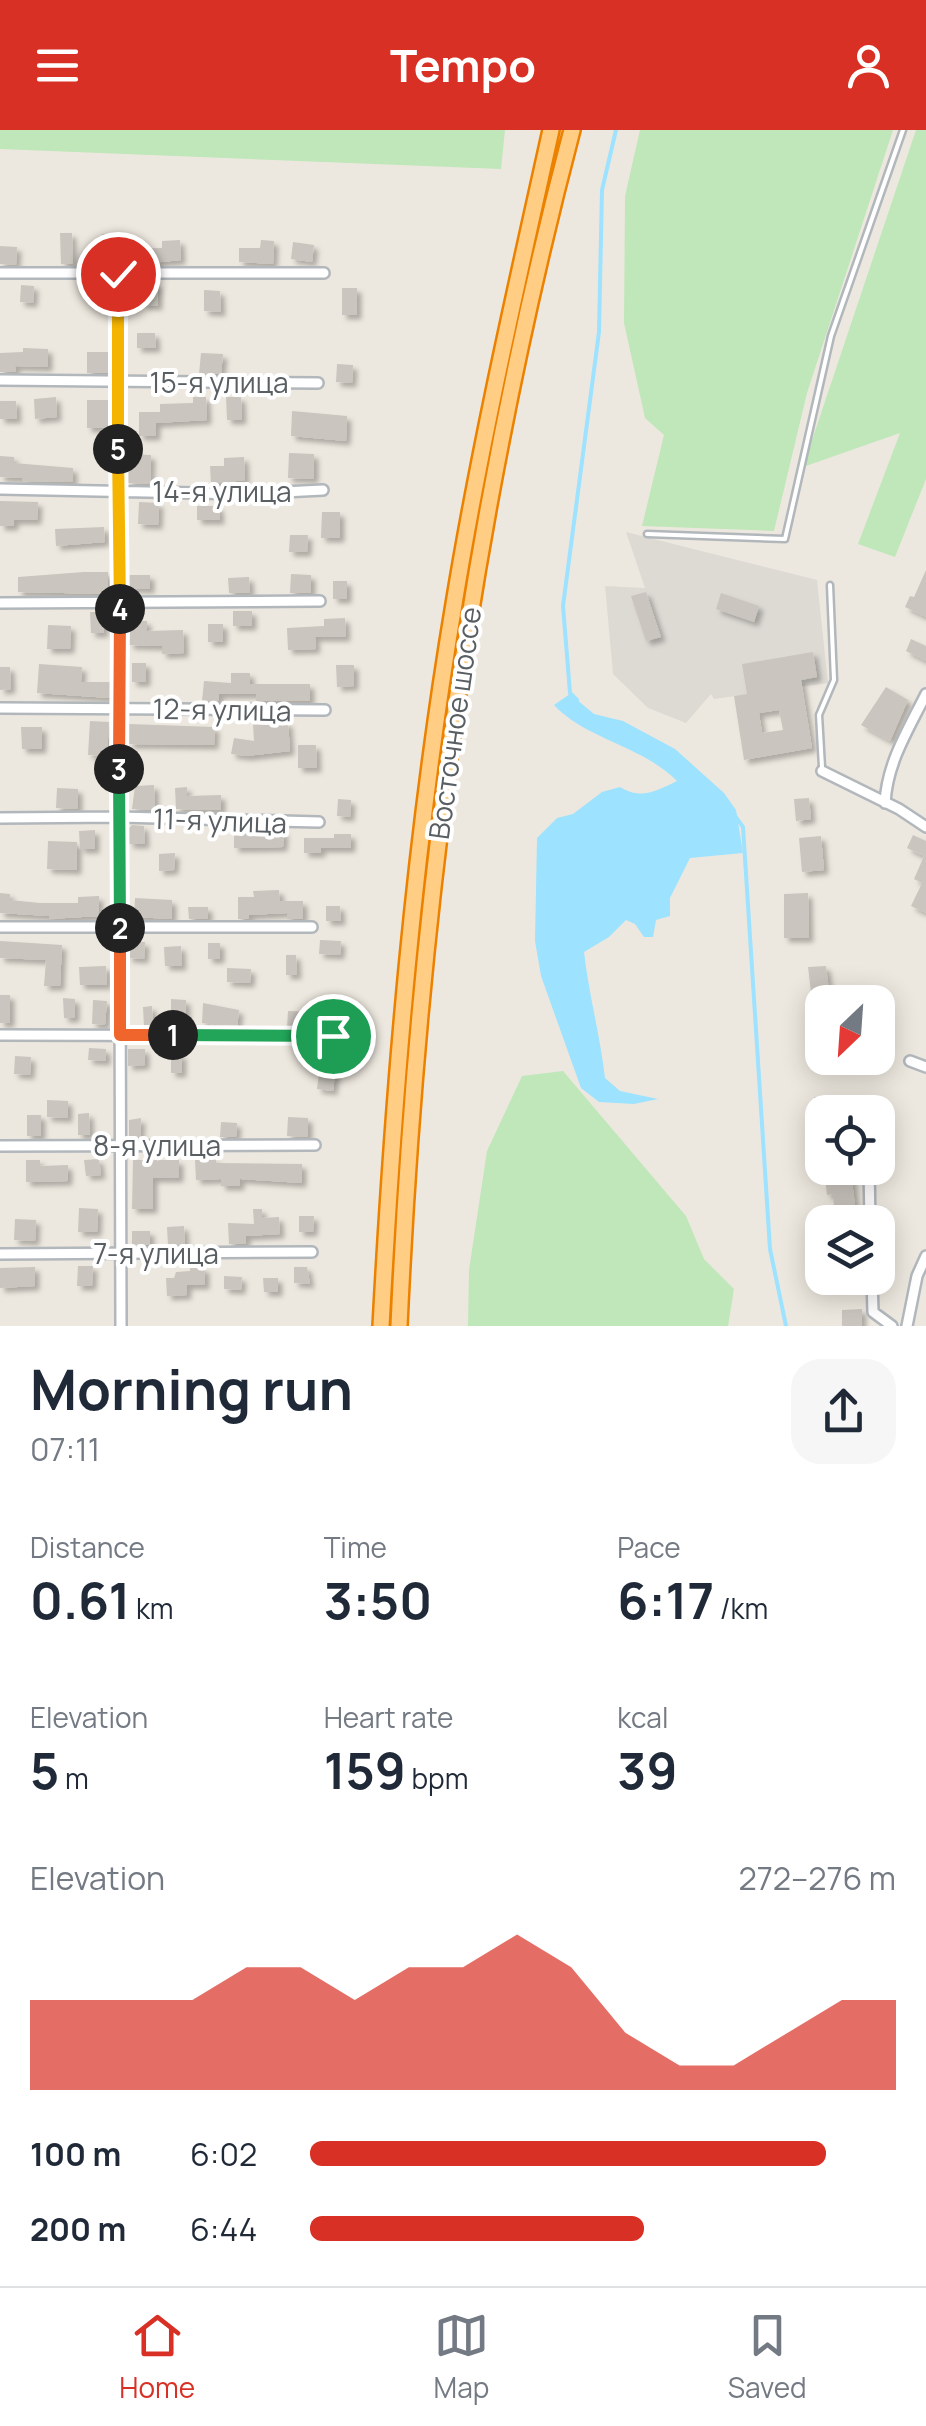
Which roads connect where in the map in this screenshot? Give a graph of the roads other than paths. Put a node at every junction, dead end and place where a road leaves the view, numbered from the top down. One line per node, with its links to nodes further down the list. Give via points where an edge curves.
1 (551, 130): 45 (highway, Восточное шоссе, via 484,435 445,664 400,1040)
2 (572, 130): 46 (highway, Восточное шоссе, via 477,558 420,1004)
3 (904, 130): 13 (lane, via 831,336 785,538)
4 (0, 273): 6 (street)
5 (324, 273): 6 (street)
6 (118, 274): 8 (street)
7 (0, 380): 8 (street, 15-я улица)
8 (118, 382): 9 (street, 15-я улица); 11 (street)
9 (318, 382)
10 (0, 489): 11 (street, 14-я улица)
11 (118, 489): 12 (street, 14-я улица); 17 (street)
12 (323, 490)
13 (646, 534)
14 (830, 585): 22 (lane, via 834,680 819,714)
15 (320, 601): 17 (street)
16 (0, 603): 17 (street)
17 (120, 604): 20 (street)
18 (926, 694): 23 (street, via 892,760)
19 (0, 708): 20 (street, 12-я улица)
20 (119, 708): 21 (street, 12-я улица); 24 (street)
21 (325, 710)
22 (822, 771): 23 (street)
23 (884, 803): 27 (street)
24 (119, 817): 25 (street, 11-я улица); 26 (street, 11-я улица); 30 (street)
25 (0, 818)
26 (319, 822)
27 (926, 827)
28 (312, 927): 30 (street)
29 (0, 928): 30 (street)
30 (120, 928): 32 (street)
31 (0, 1035): 32 (street)
32 (120, 1035): 33 (street); 36 (street)
33 (333, 1036)
34 (910, 1061): 35 (street)
35 (926, 1067)
36 (120, 1145): 37 (street, 8-я улица); 38 (street, 8-я улица); 40 (street)
37 (315, 1145)
38 (0, 1146)
39 (312, 1252): 40 (street, 7-я улица)
40 (120, 1253): 41 (street, 7-я улица); 44 (street)
41 (0, 1254)
42 (926, 1256): 48 (street)
43 (872, 1295): 47 (street, via 873,1312)
44 (120, 1326)
45 (381, 1326)
46 (400, 1326)
47 (892, 1326)
48 (907, 1326)

